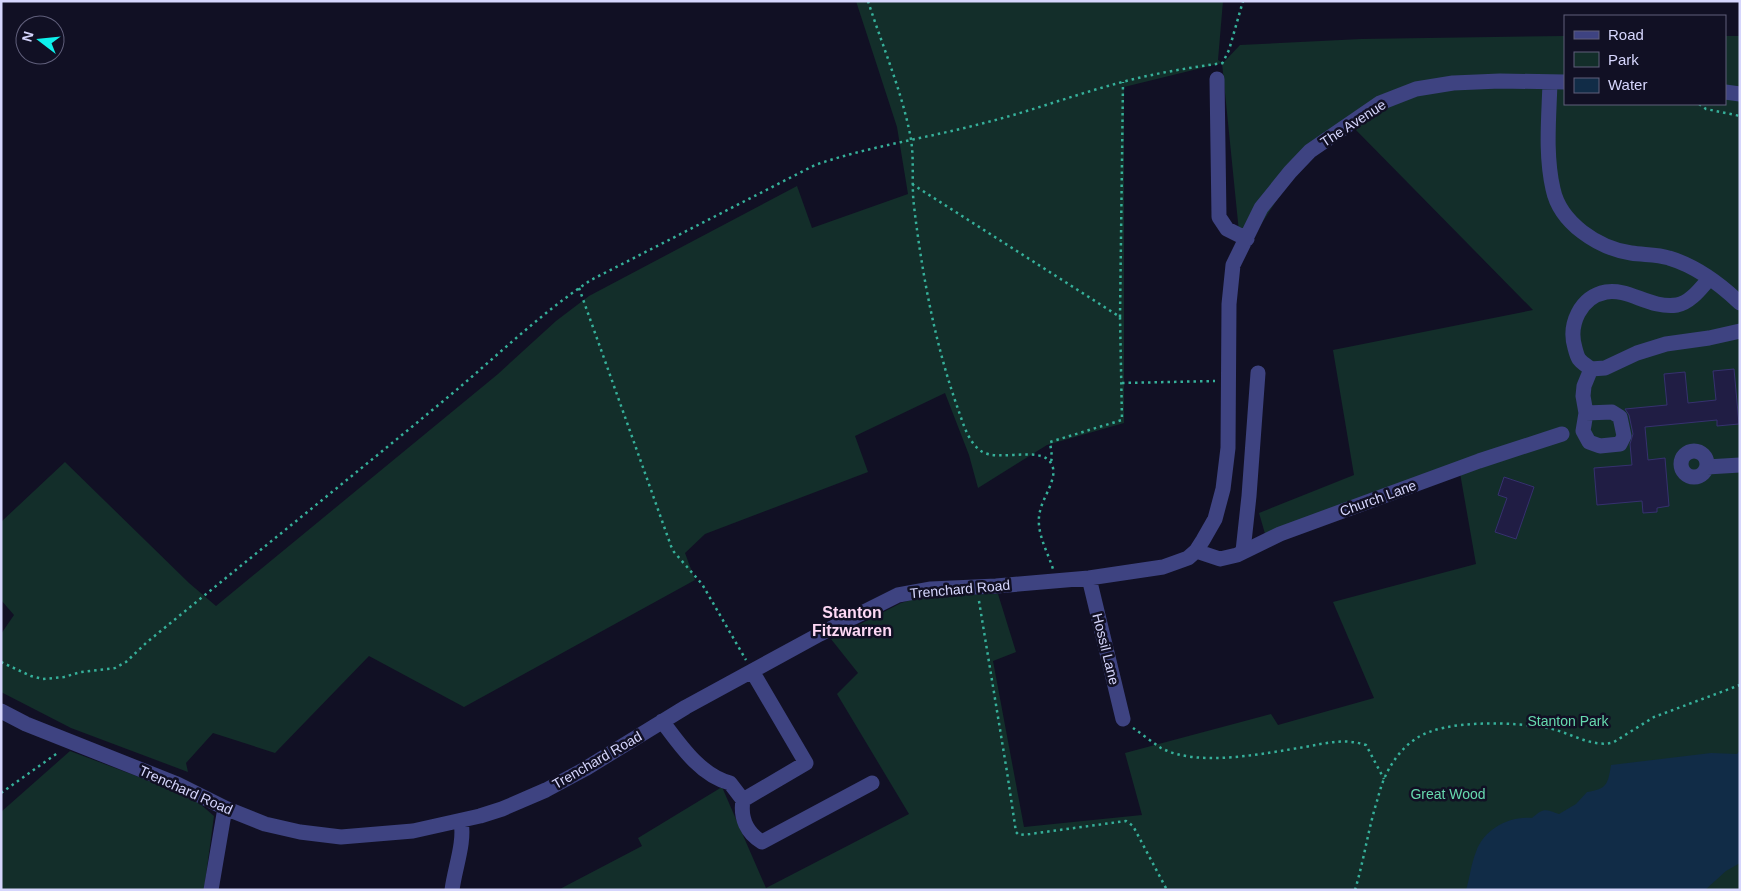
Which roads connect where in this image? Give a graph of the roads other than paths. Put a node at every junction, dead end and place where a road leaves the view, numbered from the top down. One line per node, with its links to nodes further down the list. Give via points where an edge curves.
1 (1216, 78): 5 (street, via 1219,217 1227,230)
2 (1557, 82): 5 (street, The Avenue, via 1452,83 1416,89 1380,103 1310,151 1261,208); 6 (street, via 1548,144 1553,190 1566,215 1585,234 1608,247 1669,258 1686,264)
3 (1726, 92): 4 (street)
4 (1740, 94)
5 (1247, 239): 16 (street, The Avenue, via 1233,265 1229,304 1228,448 1223,489 1215,519)
6 (1709, 279): 7 (street); 9 (street, via 1696,294 1678,305 1656,305 1622,292 1606,292 1587,300 1575,318 1572,338 1578,358)
7 (1740, 303)
8 (1740, 331): 9 (street, via 1666,344 1606,368)
9 (1591, 369): 11 (street, via 1584,386)
10 (1258, 373): 15 (street)
11 (1586, 413)
12 (1562, 434): 15 (street, Church Lane, via 1280,534)
13 (1740, 465): 14 (street)
14 (1707, 467)
15 (1243, 552): 16 (street, Church Lane, via 1220,559)
16 (1192, 554): 17 (street, Trenchard Road, via 1163,567)
17 (1089, 578): 18 (street, Trenchard Road, via 931,589 898,595); 20 (street, Hossil Lane)
18 (752, 671): 21 (street, Trenchard Road); 23 (street, via 806,763)
19 (1, 710): 24 (street, Trenchard Road, via 26,724 176,784)
20 (1122, 719)
21 (662, 721): 23 (street, via 688,754 710,775 730,783); 25 (street, Trenchard Road, via 546,790 502,809)
22 (872, 783): 23 (street, via 762,842 752,837 744,819)
23 (743, 800)
24 (225, 808): 25 (street, Trenchard Road, via 283,829 341,837 413,831); 26 (street)
25 (461, 821): 27 (street, via 462,839)
26 (211, 890)
27 (452, 890)

